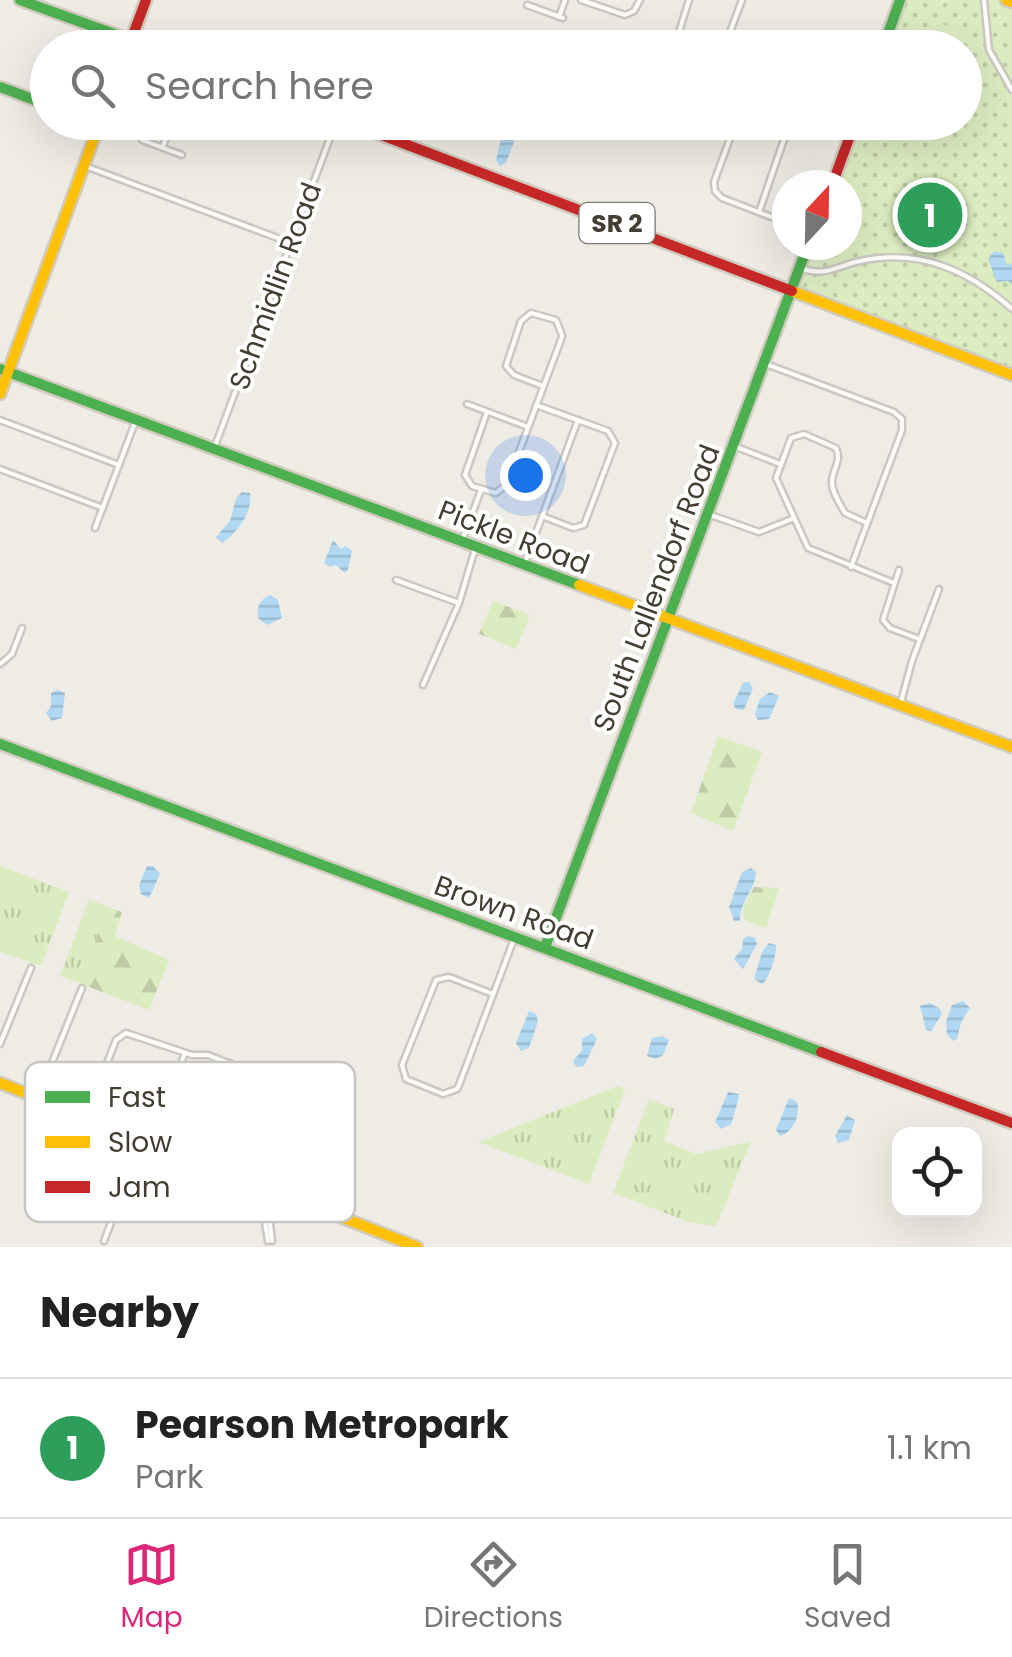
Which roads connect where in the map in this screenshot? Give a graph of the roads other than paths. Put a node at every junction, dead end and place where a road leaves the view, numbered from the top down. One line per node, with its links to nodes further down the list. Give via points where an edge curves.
1 (20, 0): 11 (main road)
2 (146, 0): 12 (main road)
3 (566, 0): 10 (street, via 561,18)
4 (581, 0): 5 (street, via 625,15)
5 (640, 0)
6 (689, 0): 13 (street)
7 (742, 0): 14 (street)
8 (900, 0): 15 (main road)
9 (984, 0): 17 (street, via 989,50)
10 (527, 5)
11 (96, 30)
12 (137, 30)
13 (680, 30)
14 (731, 30)
15 (889, 30)
16 (0, 87): 18 (main road)
17 (1012, 90)
18 (30, 98)
19 (92, 140): 29 (main road)
20 (142, 140): 27 (street)
21 (166, 140): 27 (street)
22 (329, 140): 33 (street, Schmidlin Road)
23 (394, 140): 36 (main road, SR 2)
24 (730, 140): 31 (street, via 714,188 722,198)
25 (784, 140): 31 (street)
26 (848, 140): 30 (main road)
27 (163, 148): 28 (street)
28 (182, 155)
29 (84, 166): 33 (street); 39 (main road)
30 (837, 170)
31 (759, 212): 32 (street)
32 (772, 217)
33 (291, 243): 51 (street, Schmidlin Road)
34 (802, 260): 35 (main road, South Lallendorf Road)
35 (799, 268): 36 (main road, South Lallendorf Road); 37 (street, via 820,274 874,258 922,259 969,276)
36 (790, 292): 38 (main road, South Lallendorf Road); 40 (main road, SR 2)
37 (1012, 308)
38 (765, 363): 50 (main road, South Lallendorf Road); 60 (street, via 902,420)
39 (4, 370): 42 (main road); 47 (main road, Pickle Road)
40 (1012, 374)
41 (544, 386): 41 (street, via 563,332 558,321 534,312 524,317 506,362 512,374); 44 (street)
42 (0, 394)
43 (466, 404): 45 (street)
44 (536, 405): 48 (street); 49 (street)
45 (487, 412): 49 (street); 55 (street, via 465,473)
46 (0, 420): 53 (street)
47 (136, 420): 51 (main road, Pickle Road); 53 (street)
48 (578, 420): 58 (street); 58 (street, via 613,436 614,448 586,523 573,528)
49 (528, 427): 55 (street, via 504,489)
50 (734, 446): 52 (street); 57 (main road, South Lallendorf Road)
51 (214, 449): 62 (main road, Pickle Road)
52 (780, 464): 59 (street, via 777,481); 60 (street, via 796,434 834,445 840,459 832,488 844,513)
53 (118, 465): 56 (street)
54 (0, 470): 56 (street)
55 (481, 490): 62 (street)
56 (103, 508): 61 (street)
57 (708, 514): 59 (street, via 761,532); 71 (main road, South Lallendorf Road)
58 (542, 516): 64 (street)
59 (794, 518): 65 (street, via 809,550)
60 (867, 524): 65 (street)
61 (95, 528)
62 (462, 541): 63 (main road, Pickle Road)
63 (476, 546): 64 (main road, Pickle Road); 70 (street)
64 (524, 564): 71 (main road, Pickle Road)
65 (851, 567): 68 (street)
66 (899, 570): 68 (street)
67 (396, 580): 70 (street)
68 (894, 583): 73 (street, via 883,620)
69 (939, 588): 73 (street)
70 (459, 603): 75 (street)
71 (669, 619): 76 (main road, Pickle Road); 80 (main road, South Lallendorf Road)
72 (22, 628): 74 (street, via 12,654)
73 (920, 640): 76 (street)
74 (0, 664)
75 (423, 684)
76 (900, 705): 78 (main road, Pickle Road)
77 (0, 744): 79 (main road, Brown Road)
78 (1012, 747)
79 (515, 936): 80 (main road, Brown Road); 83 (street)
80 (546, 948): 92 (main road, Brown Road)
81 (30, 968): 84 (street)
82 (82, 988): 86 (street)
83 (493, 994): 83 (street, via 452,1094 402,1074 436,980 449,978)
84 (0, 1044)
85 (185, 1053): 87 (street, via 128,1032); 88 (street); 89 (street)
86 (52, 1062)
87 (108, 1062)
88 (181, 1062)
89 (224, 1062)
90 (0, 1083): 91 (main road)
91 (25, 1093)
92 (1012, 1122)
93 (111, 1222): 96 (street)
94 (267, 1222): 97 (street)
95 (348, 1222): 98 (main road)
96 (104, 1241)
97 (270, 1241)
98 (417, 1247)

